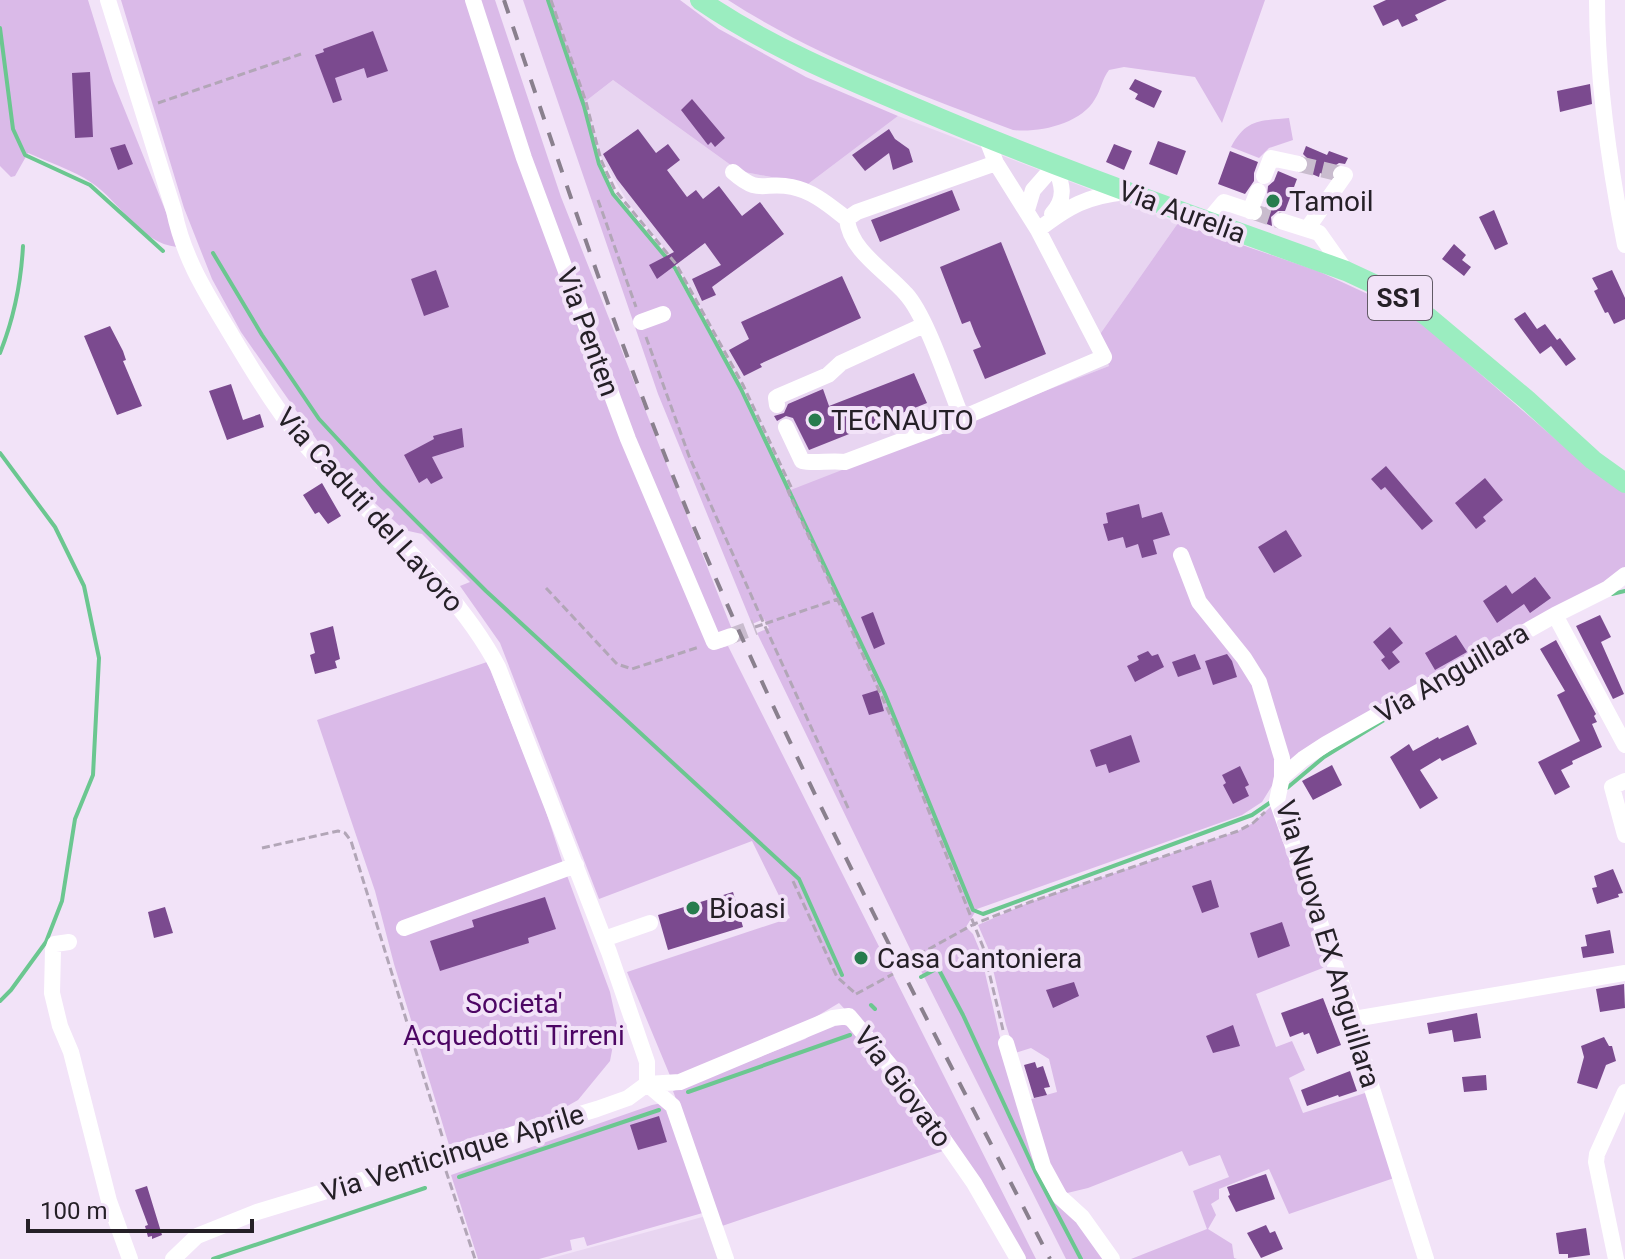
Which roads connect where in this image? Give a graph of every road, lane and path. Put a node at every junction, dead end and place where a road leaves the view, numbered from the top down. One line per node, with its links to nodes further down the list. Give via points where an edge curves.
1 (108, 0): 7 (street, Via Caduti del Lavoro)
2 (473, 0): 38 (street, Via Penten, via 524,158 628,439)
3 (551, 0): 34 (path, via 615,190 676,264 743,385)
4 (700, 0): 8 (main road, Via Aurelia / SS1, via 793,54)
5 (1597, 0): 22 (street, via 1609,167)
6 (301, 54): 7 (path)
7 (143, 108): 46 (street, Via Caduti del Lavoro, via 195,276 266,392 313,454 486,643)
8 (986, 137): 9 (street); 11 (main road, Via Aurelia / SS1)
9 (996, 163): 16 (street); 17 (street)
10 (1299, 164): 18 (street, via 1271,158 1252,211 1224,202)
11 (1055, 165): 14 (main road, Via Aurelia / SS1); 16 (street, via 1033,190); 21 (street, via 1063,197)
12 (733, 172): 17 (street, via 758,188 805,191)
13 (1341, 174): 20 (street, via 1345,175)
14 (1128, 192): 18 (main road, Via Aurelia / SS1); 21 (street, via 1078,201)
15 (598, 200): 25 (path)
16 (1027, 210): 21 (street)
17 (847, 219): 26 (street, via 848,232 861,250 908,296)
18 (1208, 221): 23 (main road, Via Aurelia / SS1)
19 (1281, 221): 20 (street)
20 (1307, 229): 23 (street, via 1319,233)
21 (1038, 230): 28 (street, via 1104,357)
22 (1625, 245)
23 (1346, 271): 30 (main road, Via Aurelia / SS1, via 1428,317)
24 (663, 314): 25 (street)
25 (641, 322): 36 (path, via 689,456)
26 (924, 325): 27 (street, via 779,396); 28 (street)
27 (777, 405)
28 (962, 418): 29 (street, via 845,462 811,464 802,461)
29 (786, 427)
30 (1625, 483)
31 (1181, 555): 40 (street, Via Nuova EX Anguillara, via 1199,602 1259,682 1282,758)
32 (1625, 575): 35 (street, Via Anguillara)
33 (546, 588): 38 (path, via 625,668)
34 (838, 599): 36 (path); 49 (path)
35 (1558, 620): 39 (street); 40 (street, Via Anguillara, via 1303,759)
36 (764, 624): 37 (path); 43 (path)
37 (755, 627)
38 (723, 639)
39 (1625, 745)
40 (1282, 777): 42 (street, Via Nuova EX Anguillara)
41 (1625, 781): 44 (street, via 1612,787)
42 (1277, 801): 49 (path, via 1238,831); 56 (street, Via Nuova EX Anguillara)
43 (849, 810)
44 (1625, 835)
45 (262, 848): 60 (path, via 338,831 351,841)
46 (576, 865): 50 (street); 51 (street, Via Caduti del Lavoro)
47 (793, 881): 55 (path, via 837,977 856,994)
48 (650, 923): 51 (street)
49 (974, 924): 53 (path); 57 (path)
50 (404, 928)
51 (604, 939): 58 (street, Via Caduti del Lavoro, via 647,1062)
52 (69, 942): 62 (street, via 55,944 53,950 52,993)
53 (918, 955)
54 (1625, 973): 56 (street)
55 (893, 974)
56 (1354, 1019): 68 (street, Via Nuova EX Anguillara)
57 (1006, 1043): 67 (street, via 1043,1166 1060,1197 1082,1217)
58 (647, 1084): 60 (street, Via Venticinque Aprile, via 628,1098 597,1109); 65 (street, via 673,1106); 66 (street, Via Giovato, via 680,1082 849,1016 903,1081 974,1183)
59 (1625, 1092): 61 (street, via 1597,1154 1596,1171)
60 (444, 1155): 63 (street, Via Venticinque Aprile, via 257,1212 197,1236); 64 (path)
61 (1618, 1250)
62 (130, 1259)
63 (173, 1259)
64 (475, 1259)
65 (726, 1259)
66 (1018, 1259)
67 (1112, 1259)
68 (1426, 1259)

